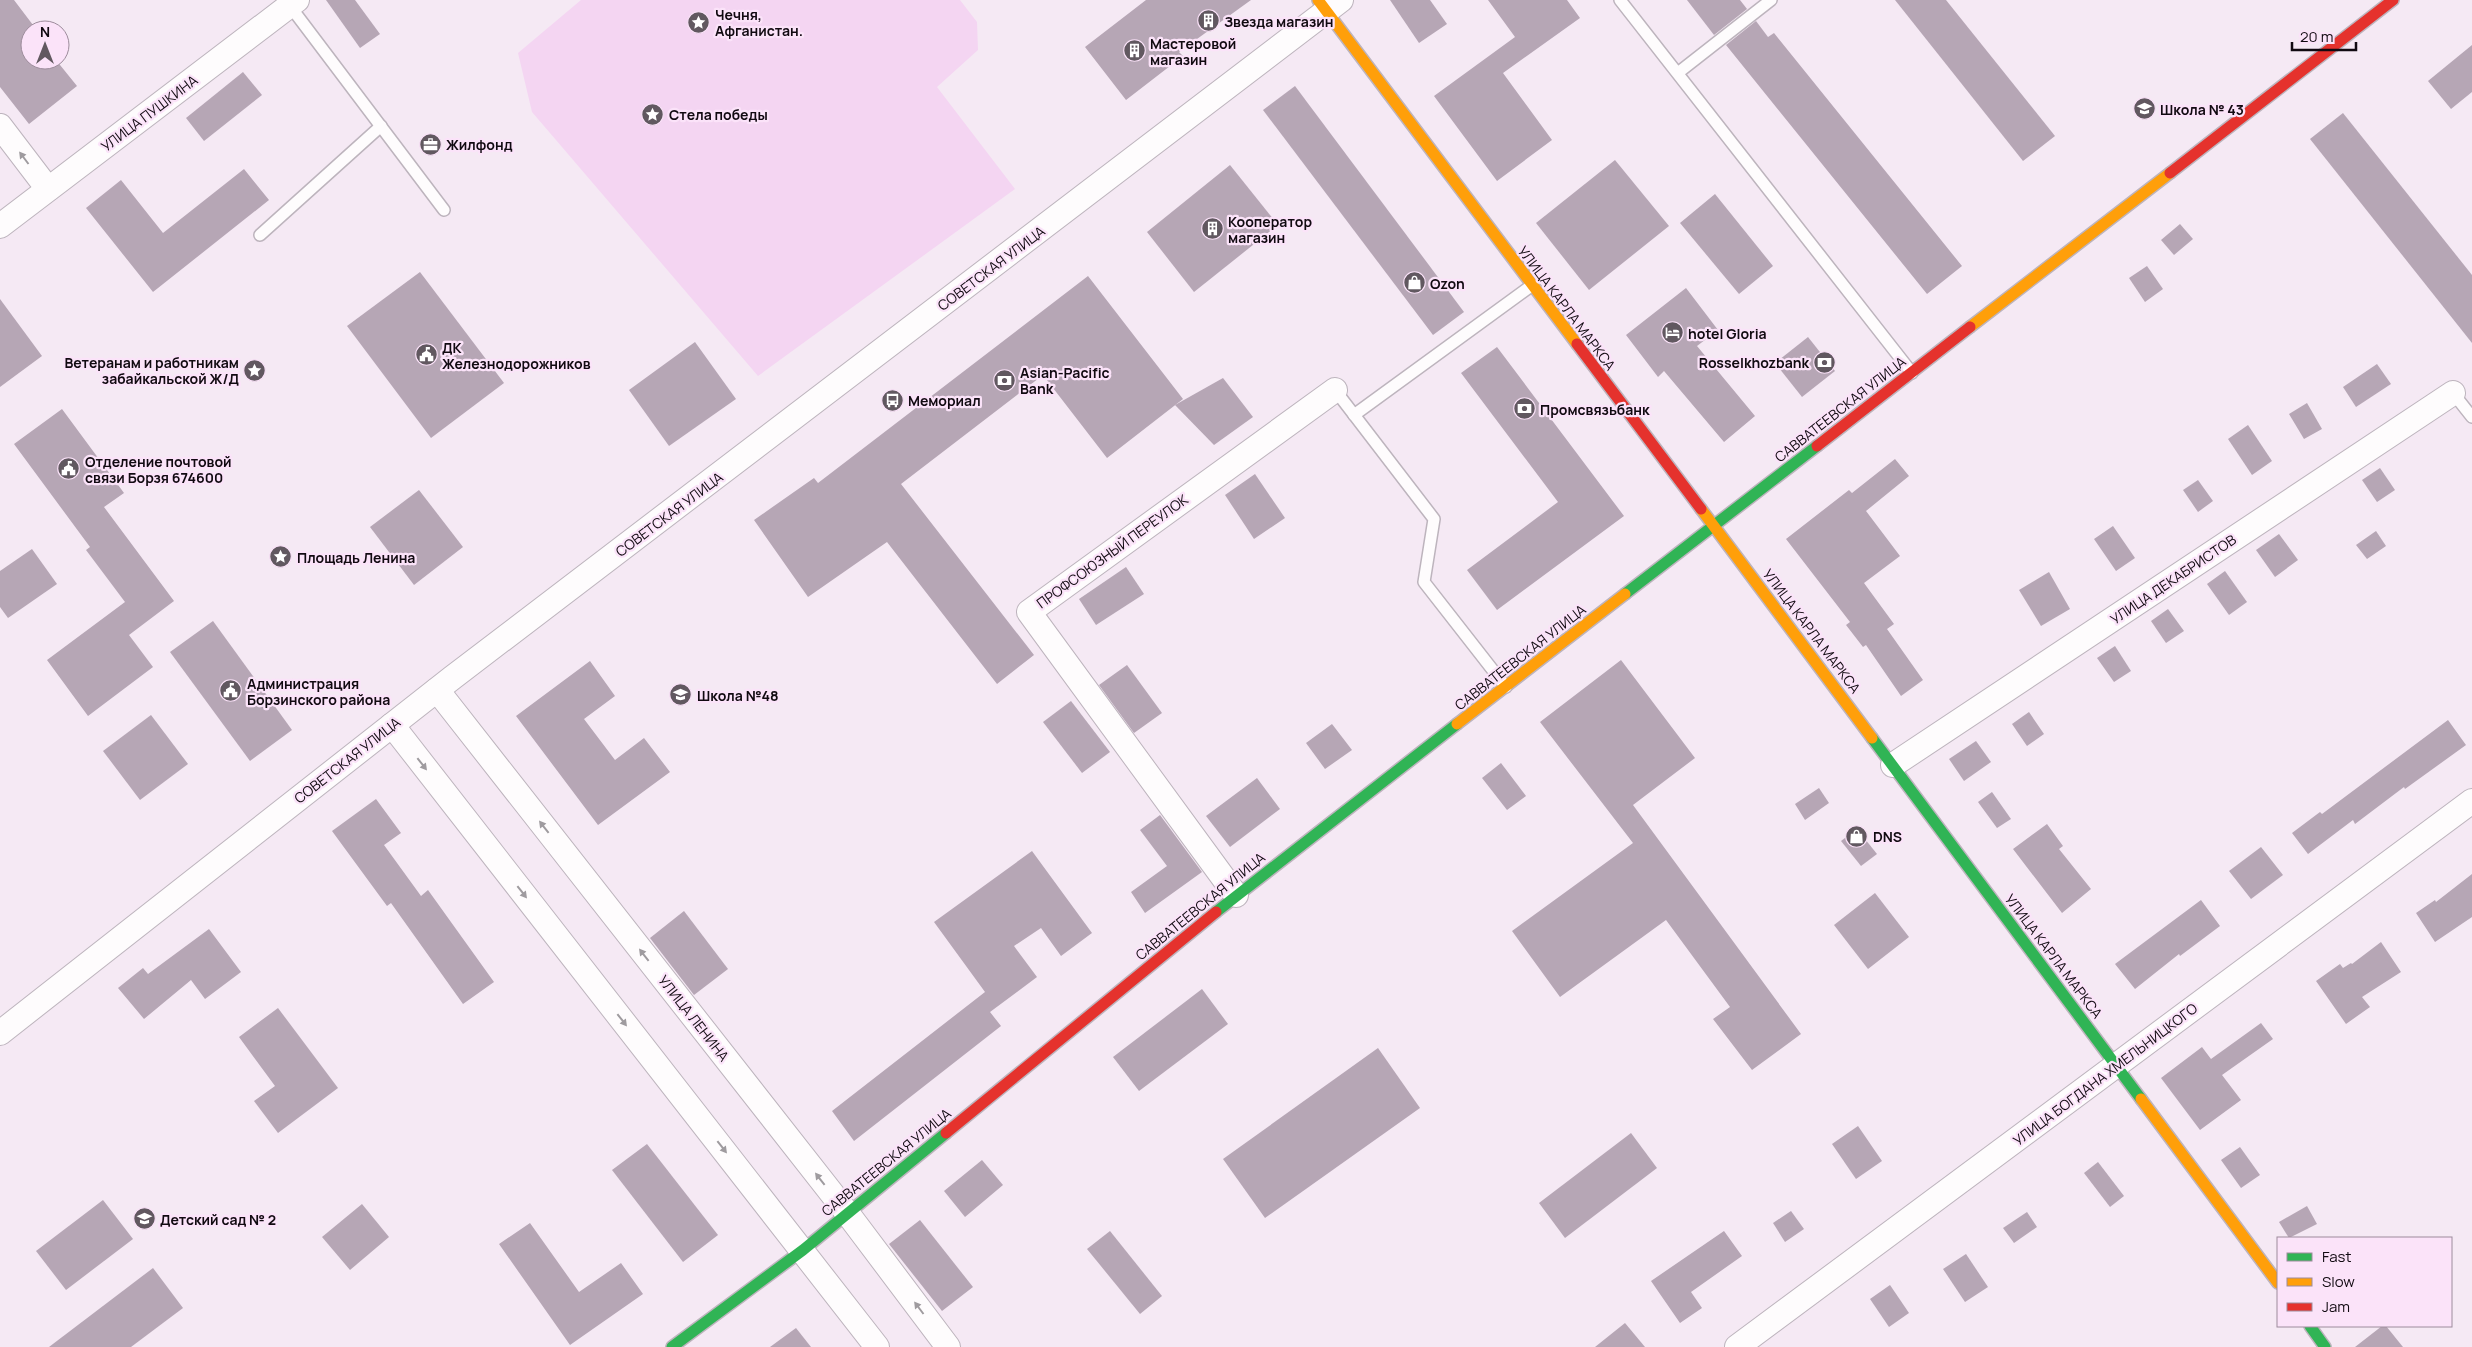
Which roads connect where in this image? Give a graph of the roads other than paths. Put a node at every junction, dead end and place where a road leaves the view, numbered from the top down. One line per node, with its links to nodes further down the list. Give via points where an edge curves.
1 (1620, 0): 6 (lane)
2 (1771, 0): 6 (lane)
3 (2394, 0): 14 (main road, САВВАТЕЕВСКАЯ УЛИЦА)
4 (294, 3): 8 (lane); 9 (street, УЛИЦА ПУШКИНА)
5 (1329, 4): 13 (main road, УЛИЦА КАРЛА МАРКСА); 21 (street, СОВЕТСКАЯ УЛИЦА)
6 (1679, 72): 14 (lane)
7 (0, 126): 9 (street, one-way to 7)
8 (382, 126): 10 (lane); 12 (lane)
9 (48, 189): 11 (street, УЛИЦА ПУШКИНА)
10 (444, 210)
11 (0, 225)
12 (260, 235)
13 (1531, 286): 17 (lane); 19 (main road, УЛИЦА КАРЛА МАРКСА)
14 (1912, 373): 19 (main road, САВВАТЕЕВСКАЯ УЛИЦА)
15 (1334, 390): 17 (lane); 25 (street, ПРОФСОЮЗНЫЙ ПЕРЕУЛОК, via 1029,612)
16 (2453, 393): 18 (lane); 23 (street, УЛИЦА ДЕКАБРИСТОВ)
17 (1354, 415): 20 (lane, via 1434,519 1424,582)
18 (2472, 417)
19 (1714, 526): 20 (main road, САВВАТЕЕВСКАЯ УЛИЦА); 23 (main road, УЛИЦА КАРЛА МАРКСА)
20 (1506, 687): 25 (main road, САВВАТЕЕВСКАЯ УЛИЦА)
21 (437, 690): 22 (street, СОВЕТСКАЯ УЛИЦА); 28 (street, УЛИЦА ЛЕНИНА, one-way to 21)
22 (392, 725): 26 (street, СОВЕТСКАЯ УЛИЦА); 29 (street, one-way to 29)
23 (1894, 765): 27 (main road, УЛИЦА КАРЛА МАРКСА)
24 (2472, 801): 27 (street, УЛИЦА БОГДАНА ХМЕЛЬНИЦКОГО)
25 (1236, 895): 28 (main road, САВВАТЕЕВСКАЯ УЛИЦА)
26 (0, 1033)
27 (2117, 1065): 30 (main road, УЛИЦА КАРЛА МАРКСА); 35 (street, УЛИЦА БОГДАНА ХМЕЛЬНИЦКОГО)
28 (848, 1214): 29 (main road, САВВАТЕЕВСКАЯ УЛИЦА); 34 (street, УЛИЦА ЛЕНИНА, one-way to 28)
29 (803, 1250): 32 (main road, САВВАТЕЕВСКАЯ УЛИЦА); 33 (street)
30 (2277, 1282)
31 (2311, 1327): 36 (main road)
32 (672, 1347)
33 (877, 1347)
34 (948, 1347)
35 (1737, 1347)
36 (2325, 1347)

